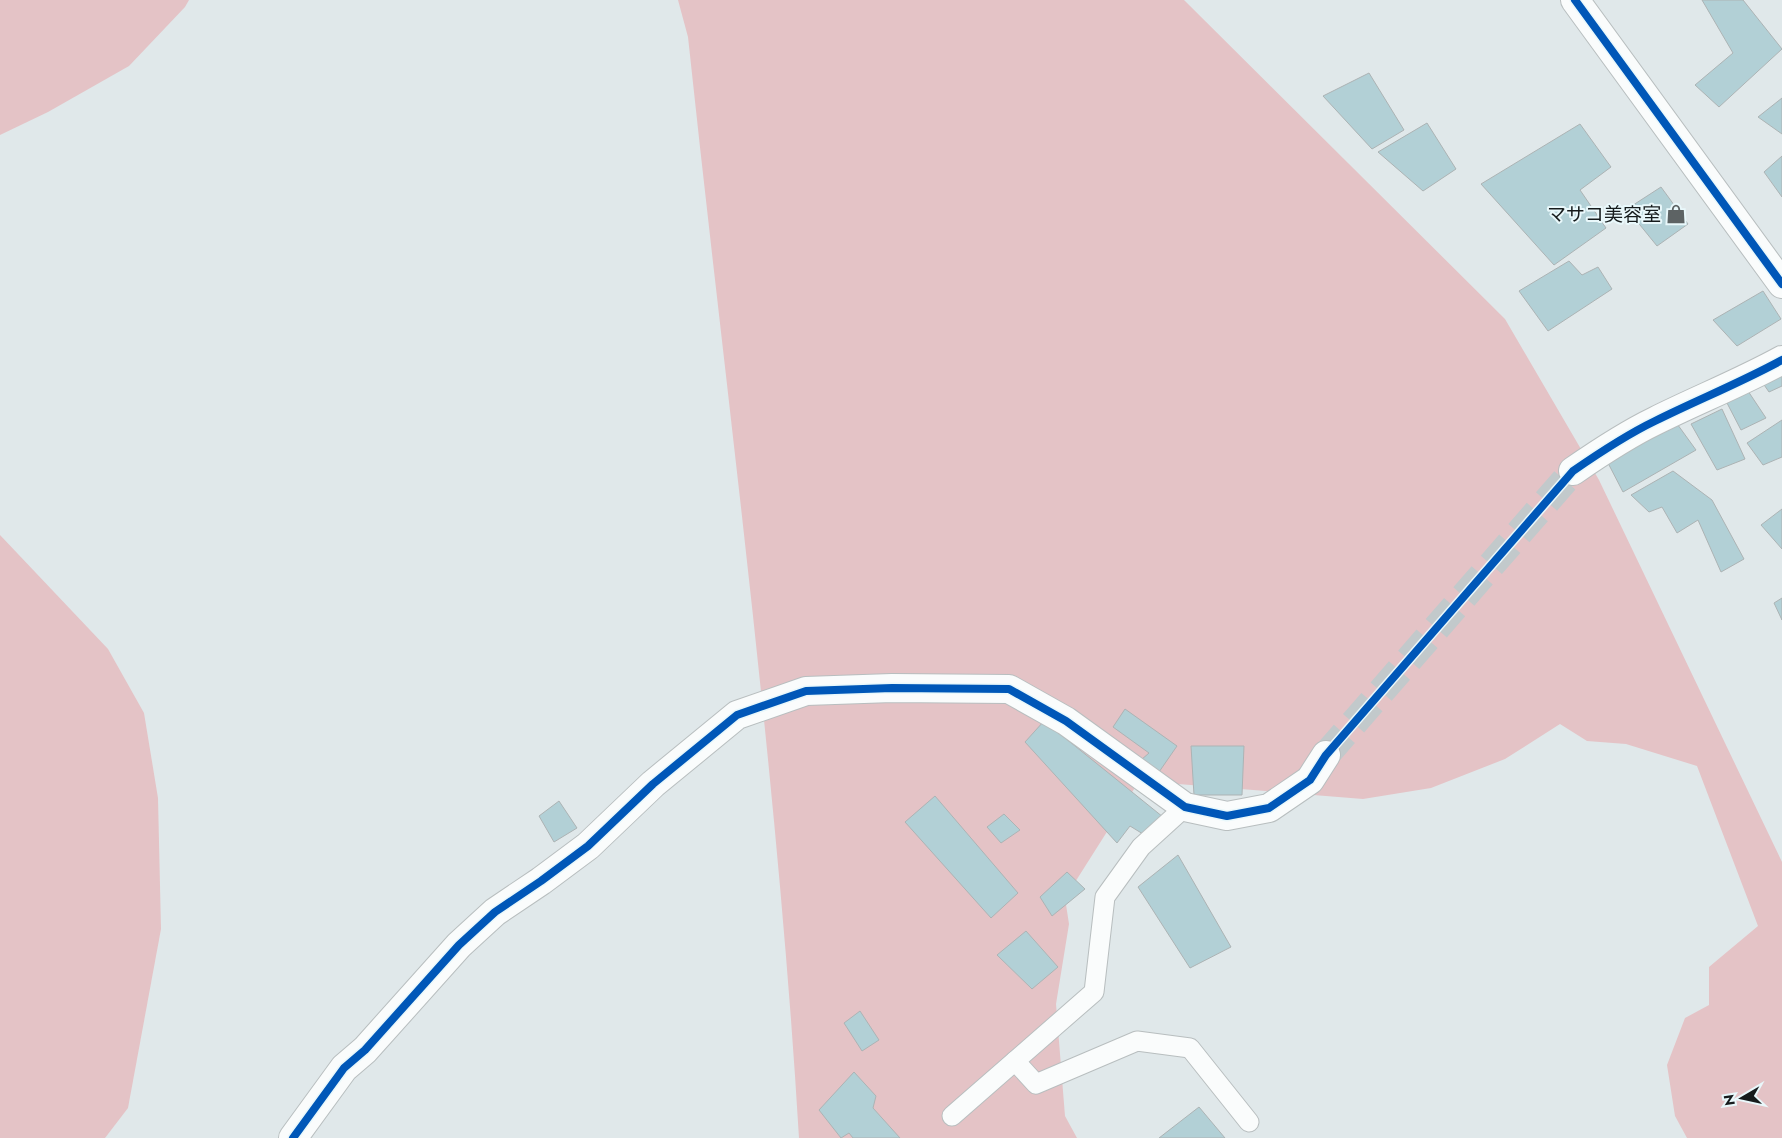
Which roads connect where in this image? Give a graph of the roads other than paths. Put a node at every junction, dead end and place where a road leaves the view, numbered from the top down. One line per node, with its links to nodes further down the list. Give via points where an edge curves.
1 (1575, 0): 2 (street)
2 (1782, 284)
3 (1782, 360): 4 (street, via 1654,422)
4 (1573, 471)
5 (1326, 755): 6 (street, via 1310,780 1269,808 1227,816)
6 (1185, 807): 7 (lane, via 1141,847 1104,897 1094,992); 10 (street, via 1066,722 1009,688 806,691 737,715 653,784 588,846 495,912 458,945 365,1050 344,1068)
7 (1015, 1062): 8 (lane); 9 (lane, via 1036,1084 1137,1041 1190,1048)
8 (952, 1116)
9 (1249, 1122)
10 (293, 1138)

